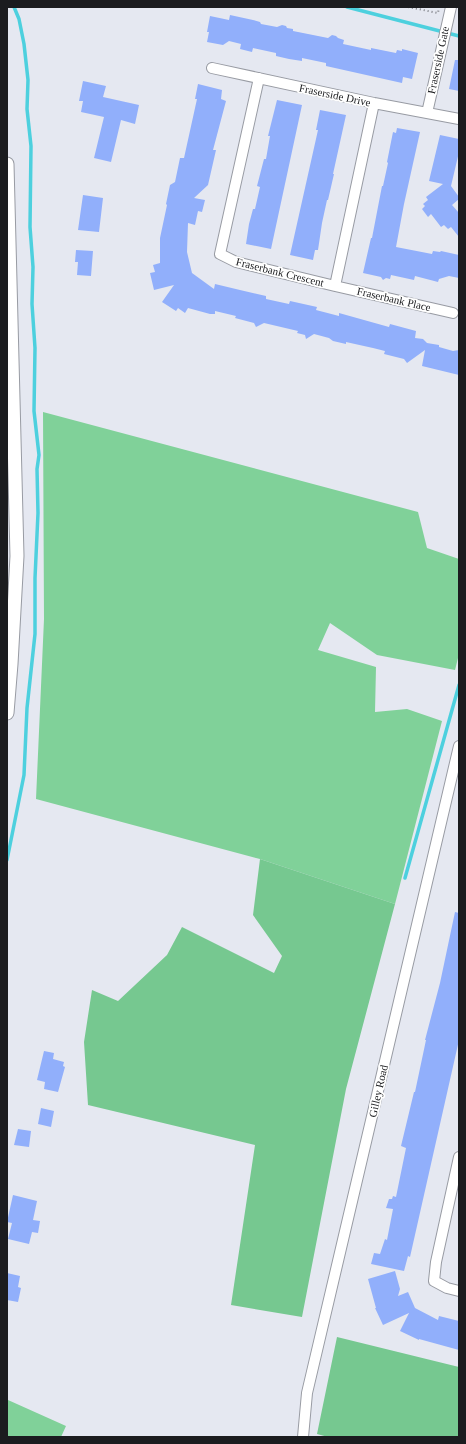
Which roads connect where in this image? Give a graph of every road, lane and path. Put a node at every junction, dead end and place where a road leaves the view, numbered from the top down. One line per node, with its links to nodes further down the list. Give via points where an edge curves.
1 (408, 7): 2 (path, via 438,13)
2 (439, 7)
3 (450, 10): 7 (street, Fraserside Gate)
4 (212, 68): 5 (street, Fraserside Drive)
5 (259, 78): 6 (street, Fraserside Drive); 10 (street, Fraserbank Crescent, via 220,254 236,262)
6 (374, 103): 7 (street, Fraserside Drive); 10 (street, Fraserbank Crescent)
7 (427, 113): 8 (street, Fraserside Drive)
8 (459, 120)
9 (7, 164): 12 (street, via 17,556)
10 (335, 286): 11 (street, Fraserbank Place)
11 (452, 313)
12 (7, 713)
13 (459, 746): 16 (street, Gilley Road, via 307,1393)
14 (459, 1157): 15 (street, via 434,1281)
15 (459, 1291)
16 (303, 1437)

